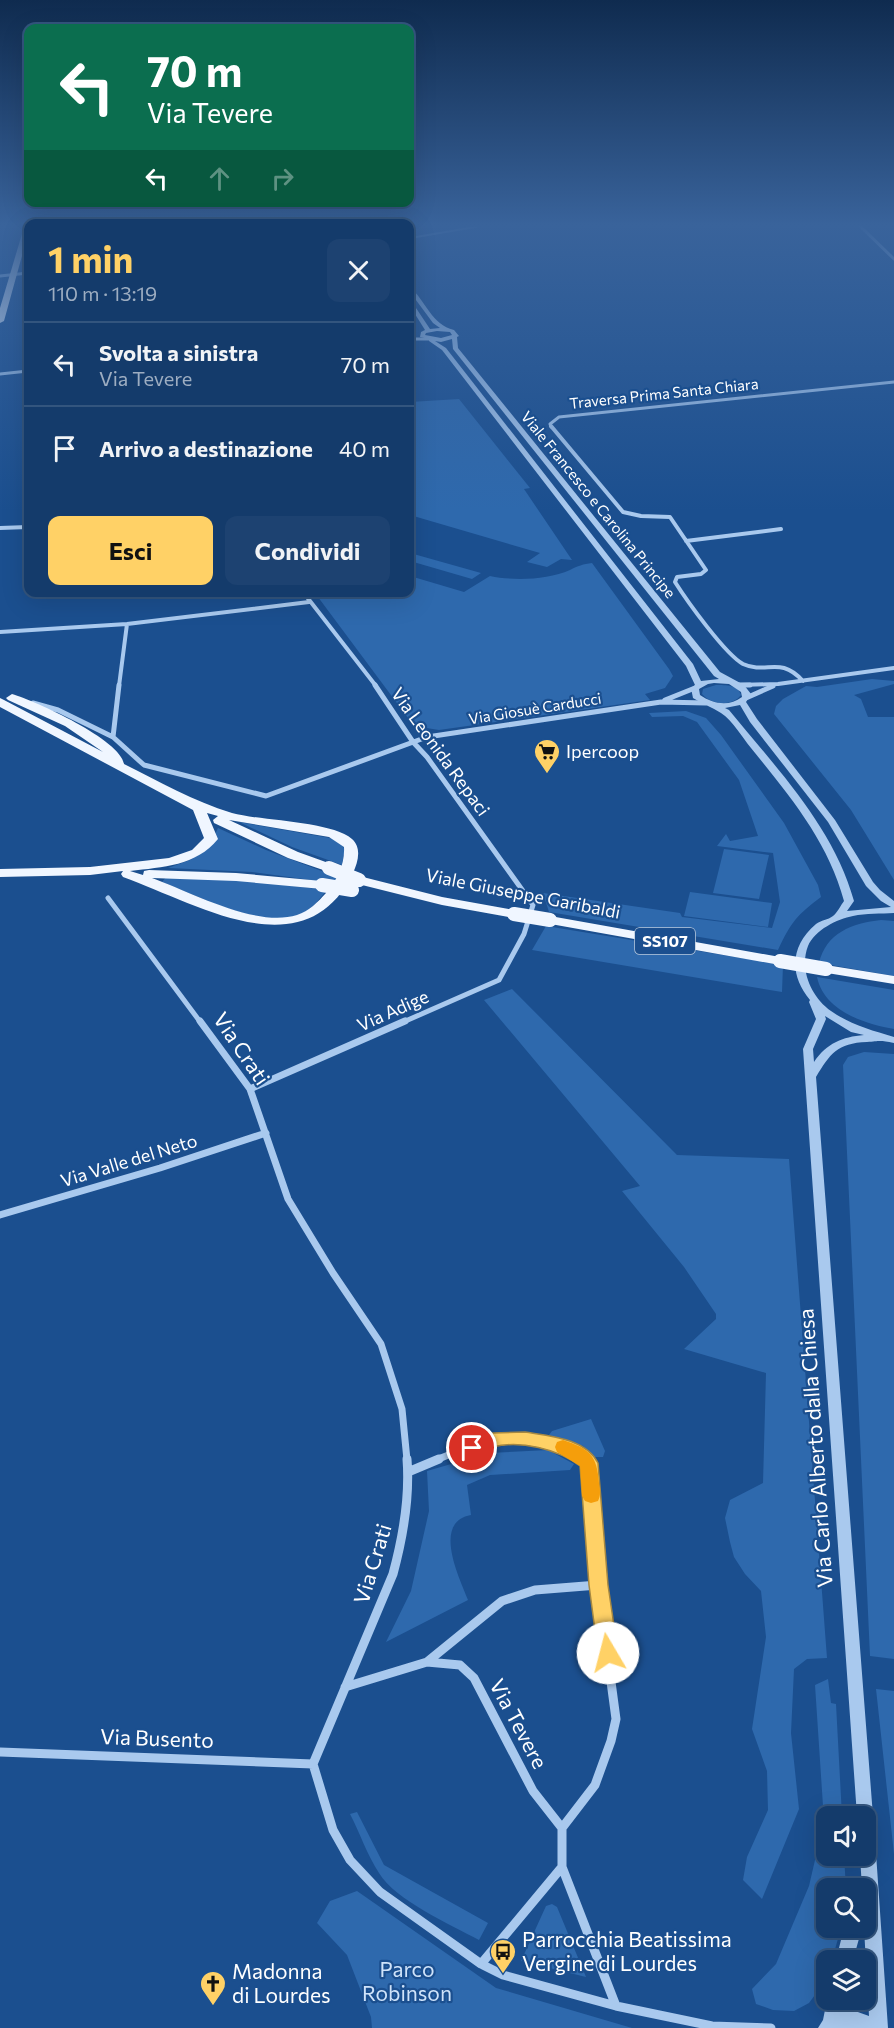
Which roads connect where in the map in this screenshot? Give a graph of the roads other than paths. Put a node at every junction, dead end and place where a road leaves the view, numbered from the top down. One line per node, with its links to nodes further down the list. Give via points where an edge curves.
1 (419, 322): 4 (street, Viale Francesco e Carolina Principe)
2 (435, 322): 3 (street, Viale Francesco e Carolina Principe)
3 (447, 330): 4 (street); 7 (street, Viale Francesco e Carolina Principe, via 457,334)
4 (425, 333): 5 (street); 8 (street, Viale Francesco e Carolina Principe)
5 (414, 337)
6 (414, 338): 8 (street)
7 (454, 338): 8 (street); 22 (street, Viale Francesco e Carolina Principe, via 455,348 575,500 717,674)
8 (430, 340): 24 (street, Viale Francesco e Carolina Principe, via 444,349 690,666)
9 (24, 371): 10 (street)
10 (0, 374)
11 (894, 382): 15 (street, Traversa Prima Santa Chiara, via 553,420 552,429 620,509 641,516 669,517)
12 (24, 527): 13 (street)
13 (0, 528)
14 (781, 529): 15 (street)
15 (686, 541): 21 (street, Traversa Prima Santa Chiara, via 706,570 677,577 675,582 731,652 743,663 787,666)
16 (306, 597): 17 (street, Via Leonida Repaci)
17 (309, 602): 18 (street); 30 (street, Via Leonida Repaci, via 375,685)
18 (127, 624): 19 (street); 29 (street)
19 (0, 632)
20 (894, 668): 21 (street)
21 (803, 681): 23 (street)
22 (735, 684): 23 (street); 24 (street, via 714,681); 26 (street, Viale Francesco e Carolina Principe, via 745,690)
23 (778, 684): 26 (street)
24 (697, 686): 27 (street, Via Giosuè Carducci); 28 (street, Viale Francesco e Carolina Principe, via 696,696)
25 (2, 697): 29 (street, Via Giosuè Carducci, via 58,710); 31 (main road); 31 (main road, via 56,716 105,745)
26 (744, 700): 28 (street, via 729,705); 38 (street, Viale Francesco e Carolina Principe, via 753,720 842,838 865,880)
27 (662, 702): 28 (street, Via Giosuè Carducci); 30 (street, Via Giosuè Carducci)
28 (709, 704): 40 (street, Viale Francesco e Carolina Principe, via 726,712 824,839 846,882 849,901)
29 (113, 737): 30 (street, Via Giosuè Carducci, via 144,765 266,796)
30 (413, 742): 41 (street, Via Leonida Repaci, via 428,757 533,906)
31 (125, 769): 32 (main road)
32 (193, 806): 33 (main road, via 211,839 197,853 171,862); 35 (main road, via 232,818 332,834 351,846 349,870 332,896 316,910 299,920 277,922 254,920 219,909); 36 (main road, bridge, via 249,835 329,868)
33 (90, 871): 34 (main road); 35 (main road)
34 (0, 873)
35 (128, 874): 36 (main road, bridge, via 205,874)
36 (355, 885): 42 (main road, Viale Giuseppe Garibaldi / SS107, bridge)
37 (108, 898): 47 (street, Via Crati)
38 (894, 905)
39 (894, 910): 40 (street)
40 (838, 916): 43 (street, via 807,936 798,962 806,991)
41 (524, 934): 47 (street, Via Adige, via 499,980)
42 (894, 980)
43 (814, 1002): 44 (street, via 837,1020); 46 (street, Via Carlo Alberto dalla Chiesa, via 821,1019 808,1049)
44 (880, 1038): 45 (street); 46 (street, via 835,1045 825,1052)
45 (894, 1040)
46 (811, 1076): 56 (street, Via Carlo Alberto dalla Chiesa)
47 (250, 1089): 48 (street, Via Crati)
48 (266, 1133): 49 (street, Via Valle del Neto); 50 (street, Via Crati, via 288,1199 381,1344 402,1409)
49 (0, 1215)
50 (408, 1472): 51 (street, via 493,1440 546,1442 575,1452 589,1463); 53 (street, Via Crati, via 402,1541 393,1574)
51 (598, 1585): 52 (street, Via Tevere, via 535,1590 502,1601); 57 (street, via 616,1719 596,1785)
52 (427, 1662): 53 (street, Via Tevere); 57 (street, Via Tevere, via 460,1665 474,1678 533,1791)
53 (345, 1687): 55 (street, Via Crati)
54 (0, 1752): 55 (street, Via Busento)
55 (313, 1764): 60 (street, via 333,1830 350,1860 380,1892)
56 (864, 1806)
57 (562, 1828): 59 (street)
58 (868, 1866): 67 (street)
59 (562, 1867): 60 (street); 61 (street)
60 (481, 1964): 61 (street, via 503,1975)
61 (616, 2006): 64 (street)
62 (833, 2010): 63 (street)
63 (829, 2026): 66 (street, via 850,2018)
64 (715, 2027): 65 (street)
65 (771, 2028)
66 (872, 2028)
67 (879, 2028)

